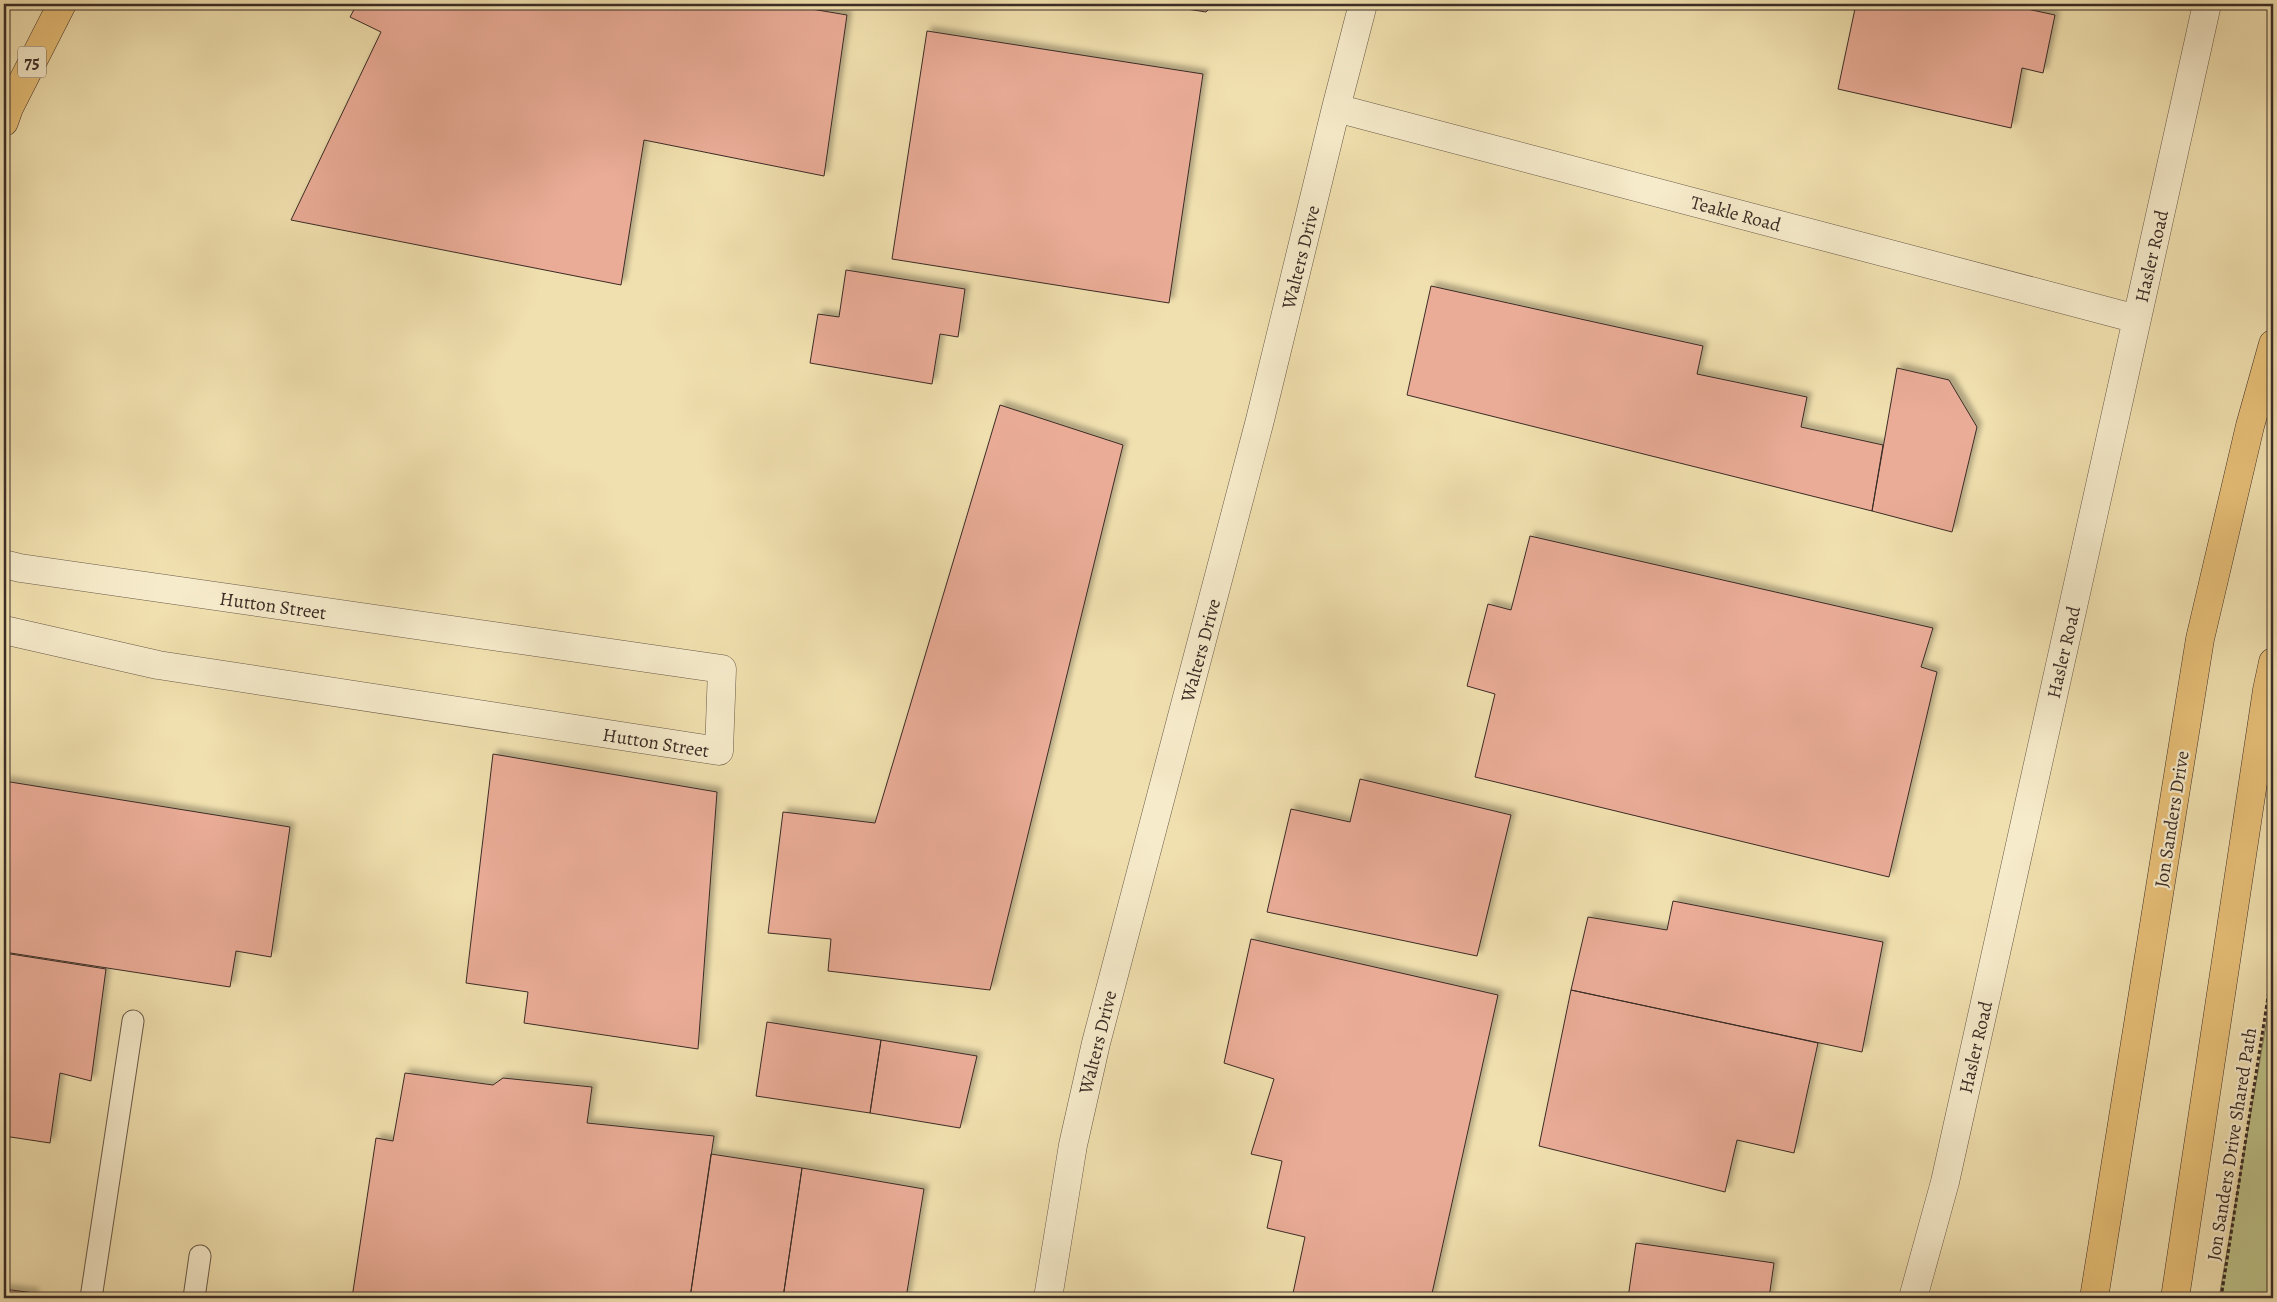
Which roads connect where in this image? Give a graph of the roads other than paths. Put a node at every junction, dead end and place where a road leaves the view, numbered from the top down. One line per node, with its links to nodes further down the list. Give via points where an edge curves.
1 (62, 4): 5 (main road, 75)
2 (1363, 4): 4 (street, Walters Drive)
3 (2207, 4): 6 (street, Hasler Road)
4 (1336, 108): 6 (street, Teakle Road); 15 (street, Walters Drive, via 1260,420 1096,1042 1073,1145)
5 (4, 122)
6 (2137, 319): 16 (street, Hasler Road, via 1945,1182)
7 (2273, 344): 17 (main road, Jon Sanders Drive, via 2250,426 2200,640)
8 (4, 564): 9 (street, Hutton Street, via 722,669 719,751 158,665)
9 (4, 630)
10 (2273, 662): 18 (main road)
11 (133, 1021): 13 (lane)
12 (200, 1256): 14 (lane)
13 (91, 1298)
14 (194, 1298)
15 (1048, 1298)
16 (1913, 1298)
17 (2094, 1298)
18 (2175, 1298)

